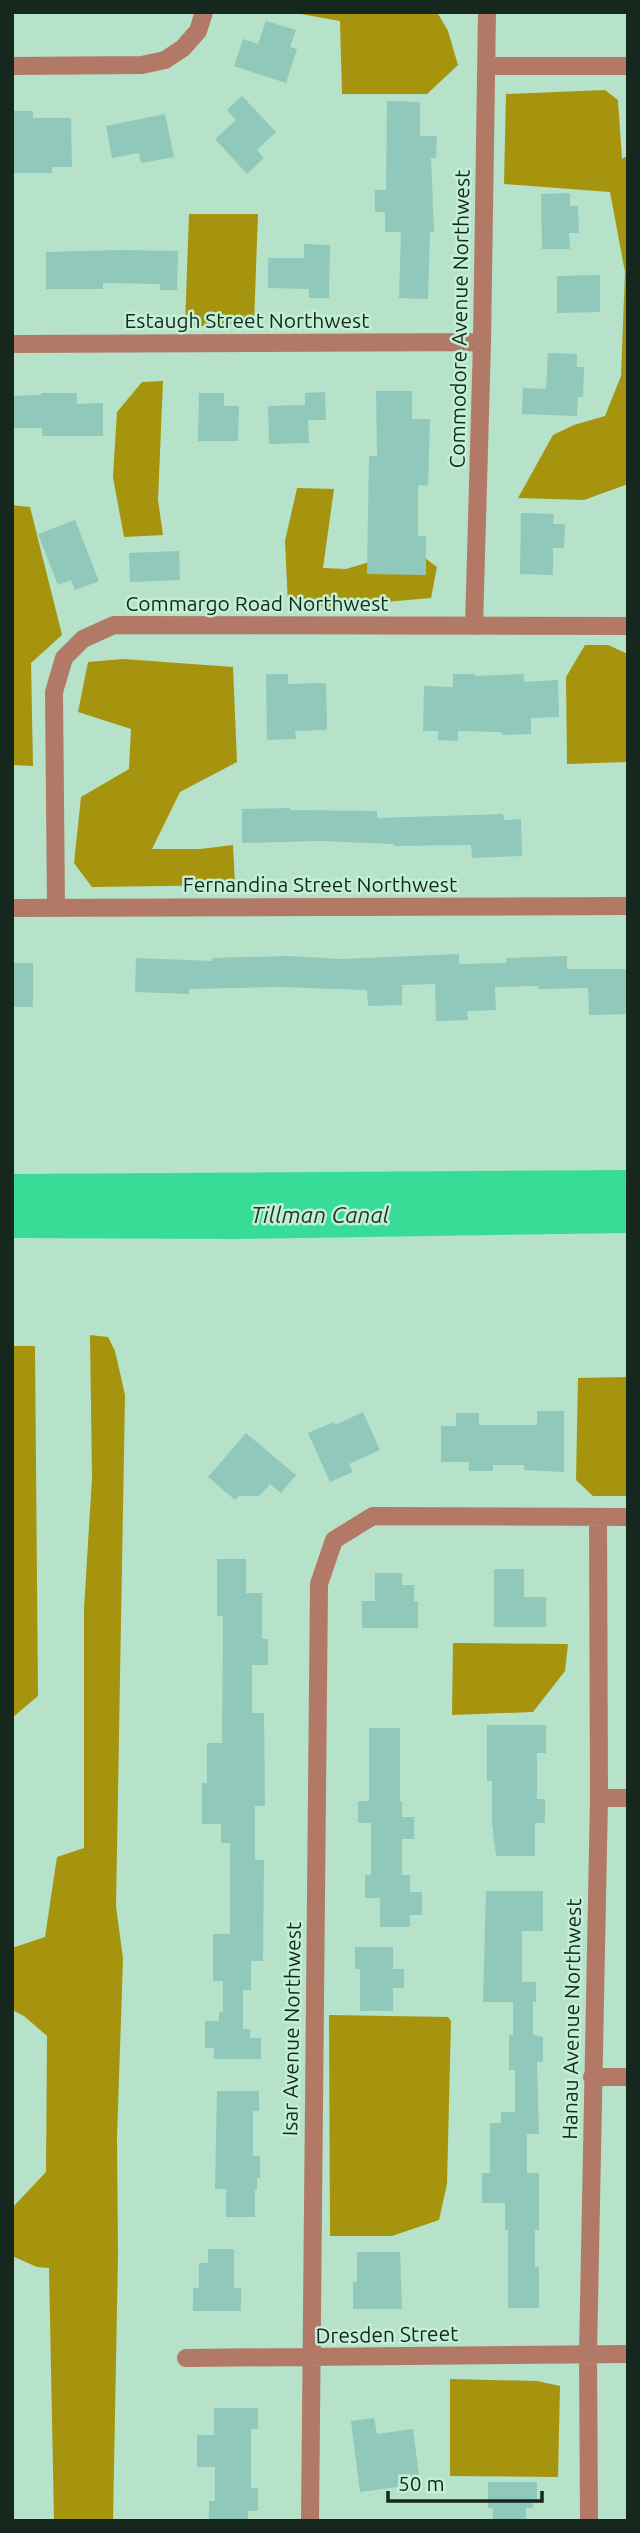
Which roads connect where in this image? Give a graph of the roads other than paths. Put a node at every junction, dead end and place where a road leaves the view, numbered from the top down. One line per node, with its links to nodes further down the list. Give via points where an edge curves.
1 (204, 12): 3 (street, via 198,31 165,60 142,65)
2 (487, 12): 4 (street, Commodore Avenue Northwest)
3 (12, 66)
4 (486, 66): 5 (street); 6 (street, Commodore Avenue Northwest)
5 (628, 66)
6 (482, 342): 7 (street, Estaugh Street Northwest); 8 (street, Commodore Avenue Northwest)
7 (12, 344)
8 (474, 626): 9 (street, Commargo Road Northwest); 11 (street, Commargo Road Northwest, via 114,625 83,639 64,658 54,692)
9 (628, 626)
10 (628, 906): 11 (street, Fernandina Street Northwest)
11 (56, 907): 12 (street, Fernandina Street Northwest)
12 (12, 908)
13 (598, 1517): 14 (street); 15 (street, Hanau Avenue Northwest); 21 (street, Isar Avenue Northwest, via 373,1516 334,1540 319,1584)
14 (628, 1517)
15 (599, 1798): 16 (street); 17 (street, Hanau Avenue Northwest)
16 (628, 1798)
17 (592, 2077): 18 (street); 19 (street, Hanau Avenue Northwest)
18 (628, 2077)
19 (588, 2354): 20 (street, Dresden Street); 21 (street, Dresden Street); 24 (street, Hanau Avenue Northwest)
20 (628, 2354)
21 (310, 2357): 22 (street, Dresden Street); 23 (street, Isar Avenue Northwest)
22 (186, 2358)
23 (310, 2521)
24 (589, 2521)

